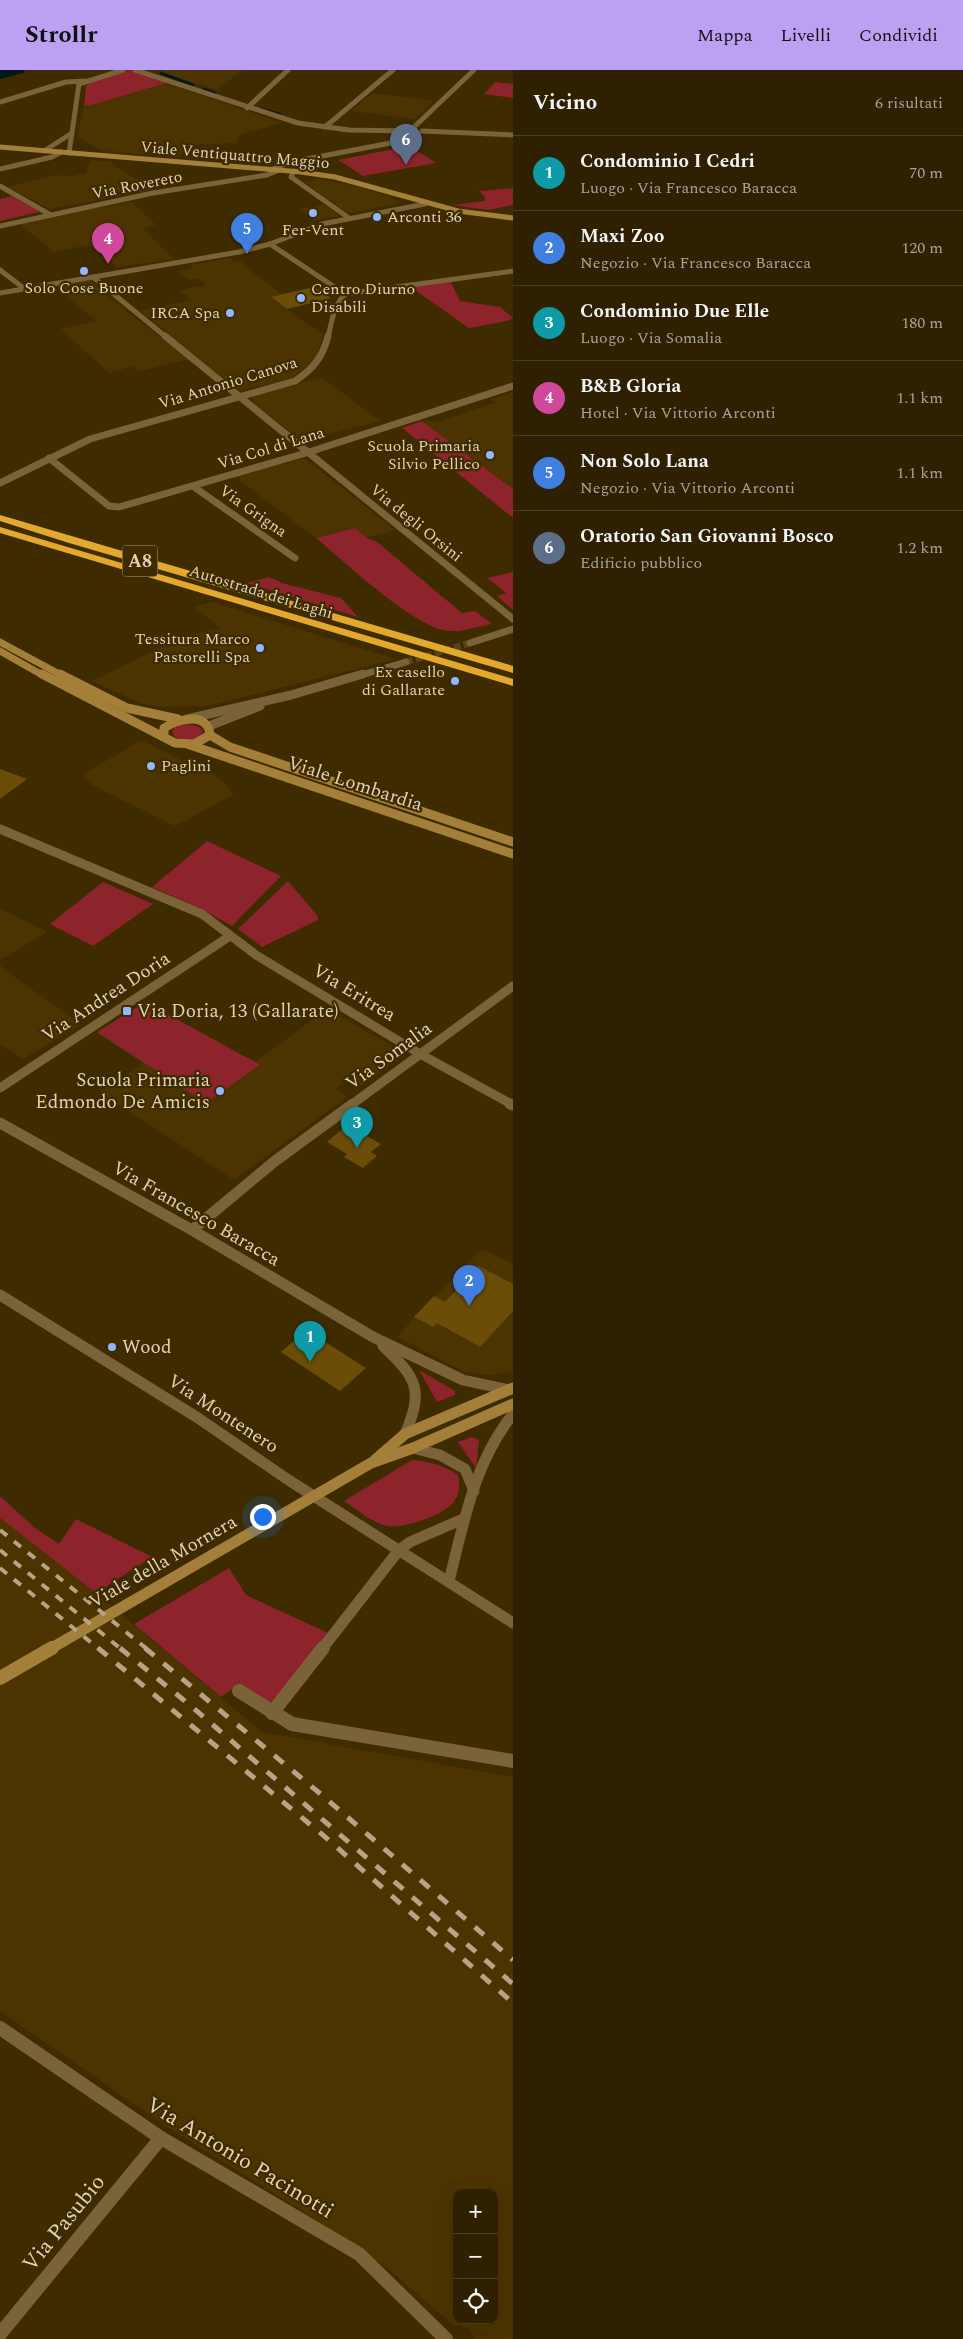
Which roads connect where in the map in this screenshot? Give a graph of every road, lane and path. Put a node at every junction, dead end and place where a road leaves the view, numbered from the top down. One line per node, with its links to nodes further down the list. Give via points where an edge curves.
1 (123, 70): 8 (street)
2 (135, 70): 7 (street)
3 (154, 70): 7 (street)
4 (288, 70): 10 (street)
5 (393, 70): 12 (street)
6 (474, 70): 11 (street)
7 (149, 75): 10 (street)
8 (86, 81): 9 (street, via 66,82); 15 (street, via 80,84)
9 (0, 102)
10 (247, 108): 12 (street)
11 (416, 124): 13 (street); 16 (street)
12 (324, 127): 16 (street)
13 (421, 130): 14 (street); 16 (street); 18 (street)
14 (460, 131): 17 (street); 18 (street, Via Rovereto)
15 (72, 133): 22 (street); 24 (street)
16 (407, 133): 19 (street); 20 (street)
17 (511, 134)
18 (427, 136): 19 (street, Via Rovereto)
19 (417, 138): 20 (street, Via Rovereto)
20 (392, 143): 27 (street, Via Rovereto, via 291,162)
21 (0, 147): 22 (main road)
22 (43, 151): 23 (main road, Viale Ventiquattro Maggio); 25 (street)
23 (61, 152): 24 (main road, Viale Ventiquattro Maggio); 25 (street)
24 (69, 153): 27 (main road, Viale Ventiquattro Maggio)
25 (35, 161): 26 (street)
26 (0, 169)
27 (276, 169): 28 (main road, Viale Ventiquattro Maggio); 31 (street, Via Rovereto, via 267,175)
28 (294, 171): 30 (main road, Viale Ventiquattro Maggio, via 335,177); 32 (street, via 291,177)
29 (0, 186): 31 (street)
30 (425, 204): 32 (street); 33 (main road, Viale Ventiquattro Maggio, via 458,212)
31 (49, 214): 34 (street, Via Rovereto)
32 (349, 218): 35 (street, via 322,224)
33 (513, 218)
34 (0, 226)
35 (270, 244): 38 (street); 41 (street)
36 (0, 270): 39 (street)
37 (513, 270): 41 (street)
38 (93, 277): 39 (street); 43 (street, Via degli Orsini)
39 (25, 289): 40 (street)
40 (0, 293)
41 (344, 294): 43 (street, Via Antonio Canova, via 335,310 322,357 312,369 295,381)
42 (513, 386): 44 (street, Via Col di Lana)
43 (238, 397): 44 (street, Via degli Orsini); 45 (street, Via Antonio Canova, via 90,439)
44 (306, 453): 47 (street, Via Col di Lana); 51 (street, Via degli Orsini)
45 (49, 458): 46 (street, Via Antonio Canova); 47 (street, Via Col di Lana, via 109,506 130,505)
46 (0, 483)
47 (194, 487): 50 (street, Via Grigna)
48 (0, 518): 57 (highway, Autostrada dei Laghi / A8)
49 (0, 530): 58 (highway, Autostrada dei Laghi / A8)
50 (296, 558)
51 (513, 619)
52 (513, 630): 54 (street)
53 (0, 642): 60 (main road, via 127,708)
54 (470, 643)
55 (0, 651): 62 (main road, via 132,723)
56 (406, 662): 59 (street)
57 (513, 670)
58 (513, 684)
59 (291, 695): 60 (street); 61 (street)
60 (183, 719): 61 (main road, Viale Lombardia, via 197,720); 62 (main road, via 164,728)
61 (209, 730): 63 (main road, via 202,742); 65 (main road, Viale Lombardia, via 230,747)
62 (164, 735): 63 (main road, Viale Lombardia, via 176,743)
63 (186, 744): 66 (main road, Viale Lombardia)
64 (0, 829): 67 (street, Via Eritrea, via 202,914)
65 (513, 842)
66 (513, 854)
67 (230, 936): 69 (street, Via Eritrea); 70 (street, Via Andrea Doria)
68 (513, 986): 69 (street, Via Somalia)
69 (422, 1055): 71 (street, Via Eritrea); 73 (street, Via Somalia, via 275,1161)
70 (0, 1088)
71 (513, 1105)
72 (0, 1123): 73 (street, Via Francesco Baracca)
73 (192, 1230): 75 (street, Via Francesco Baracca)
74 (0, 1295): 84 (street, Via Montenero, via 198,1418)
75 (373, 1337): 76 (street, Via Francesco Baracca, via 463,1380); 79 (street, Via Francesco Baracca, via 403,1364 417,1386 415,1412)
76 (511, 1389): 79 (main road)
77 (513, 1404): 80 (main road)
78 (513, 1414): 82 (street, via 499,1430)
79 (405, 1434): 81 (main road)
80 (413, 1448): 81 (main road); 82 (street, via 440,1455 465,1470)
81 (371, 1464): 87 (main road, Viale della Mornera)
82 (474, 1491): 83 (street)
83 (463, 1519): 84 (street); 85 (street)
84 (399, 1550): 85 (street, Via Montenero); 89 (street)
85 (448, 1581): 86 (street, Via Montenero)
86 (513, 1623)
87 (0, 1678)
88 (240, 1691): 89 (street)
89 (272, 1713): 90 (street, via 292,1724 317,1729)
90 (513, 1761)
91 (0, 2028): 92 (street, Via Antonio Pacinotti)
92 (161, 2138): 93 (street, Via Pasubio); 94 (street, Via Antonio Pacinotti, via 360,2254)
93 (0, 2334)
94 (446, 2339)

